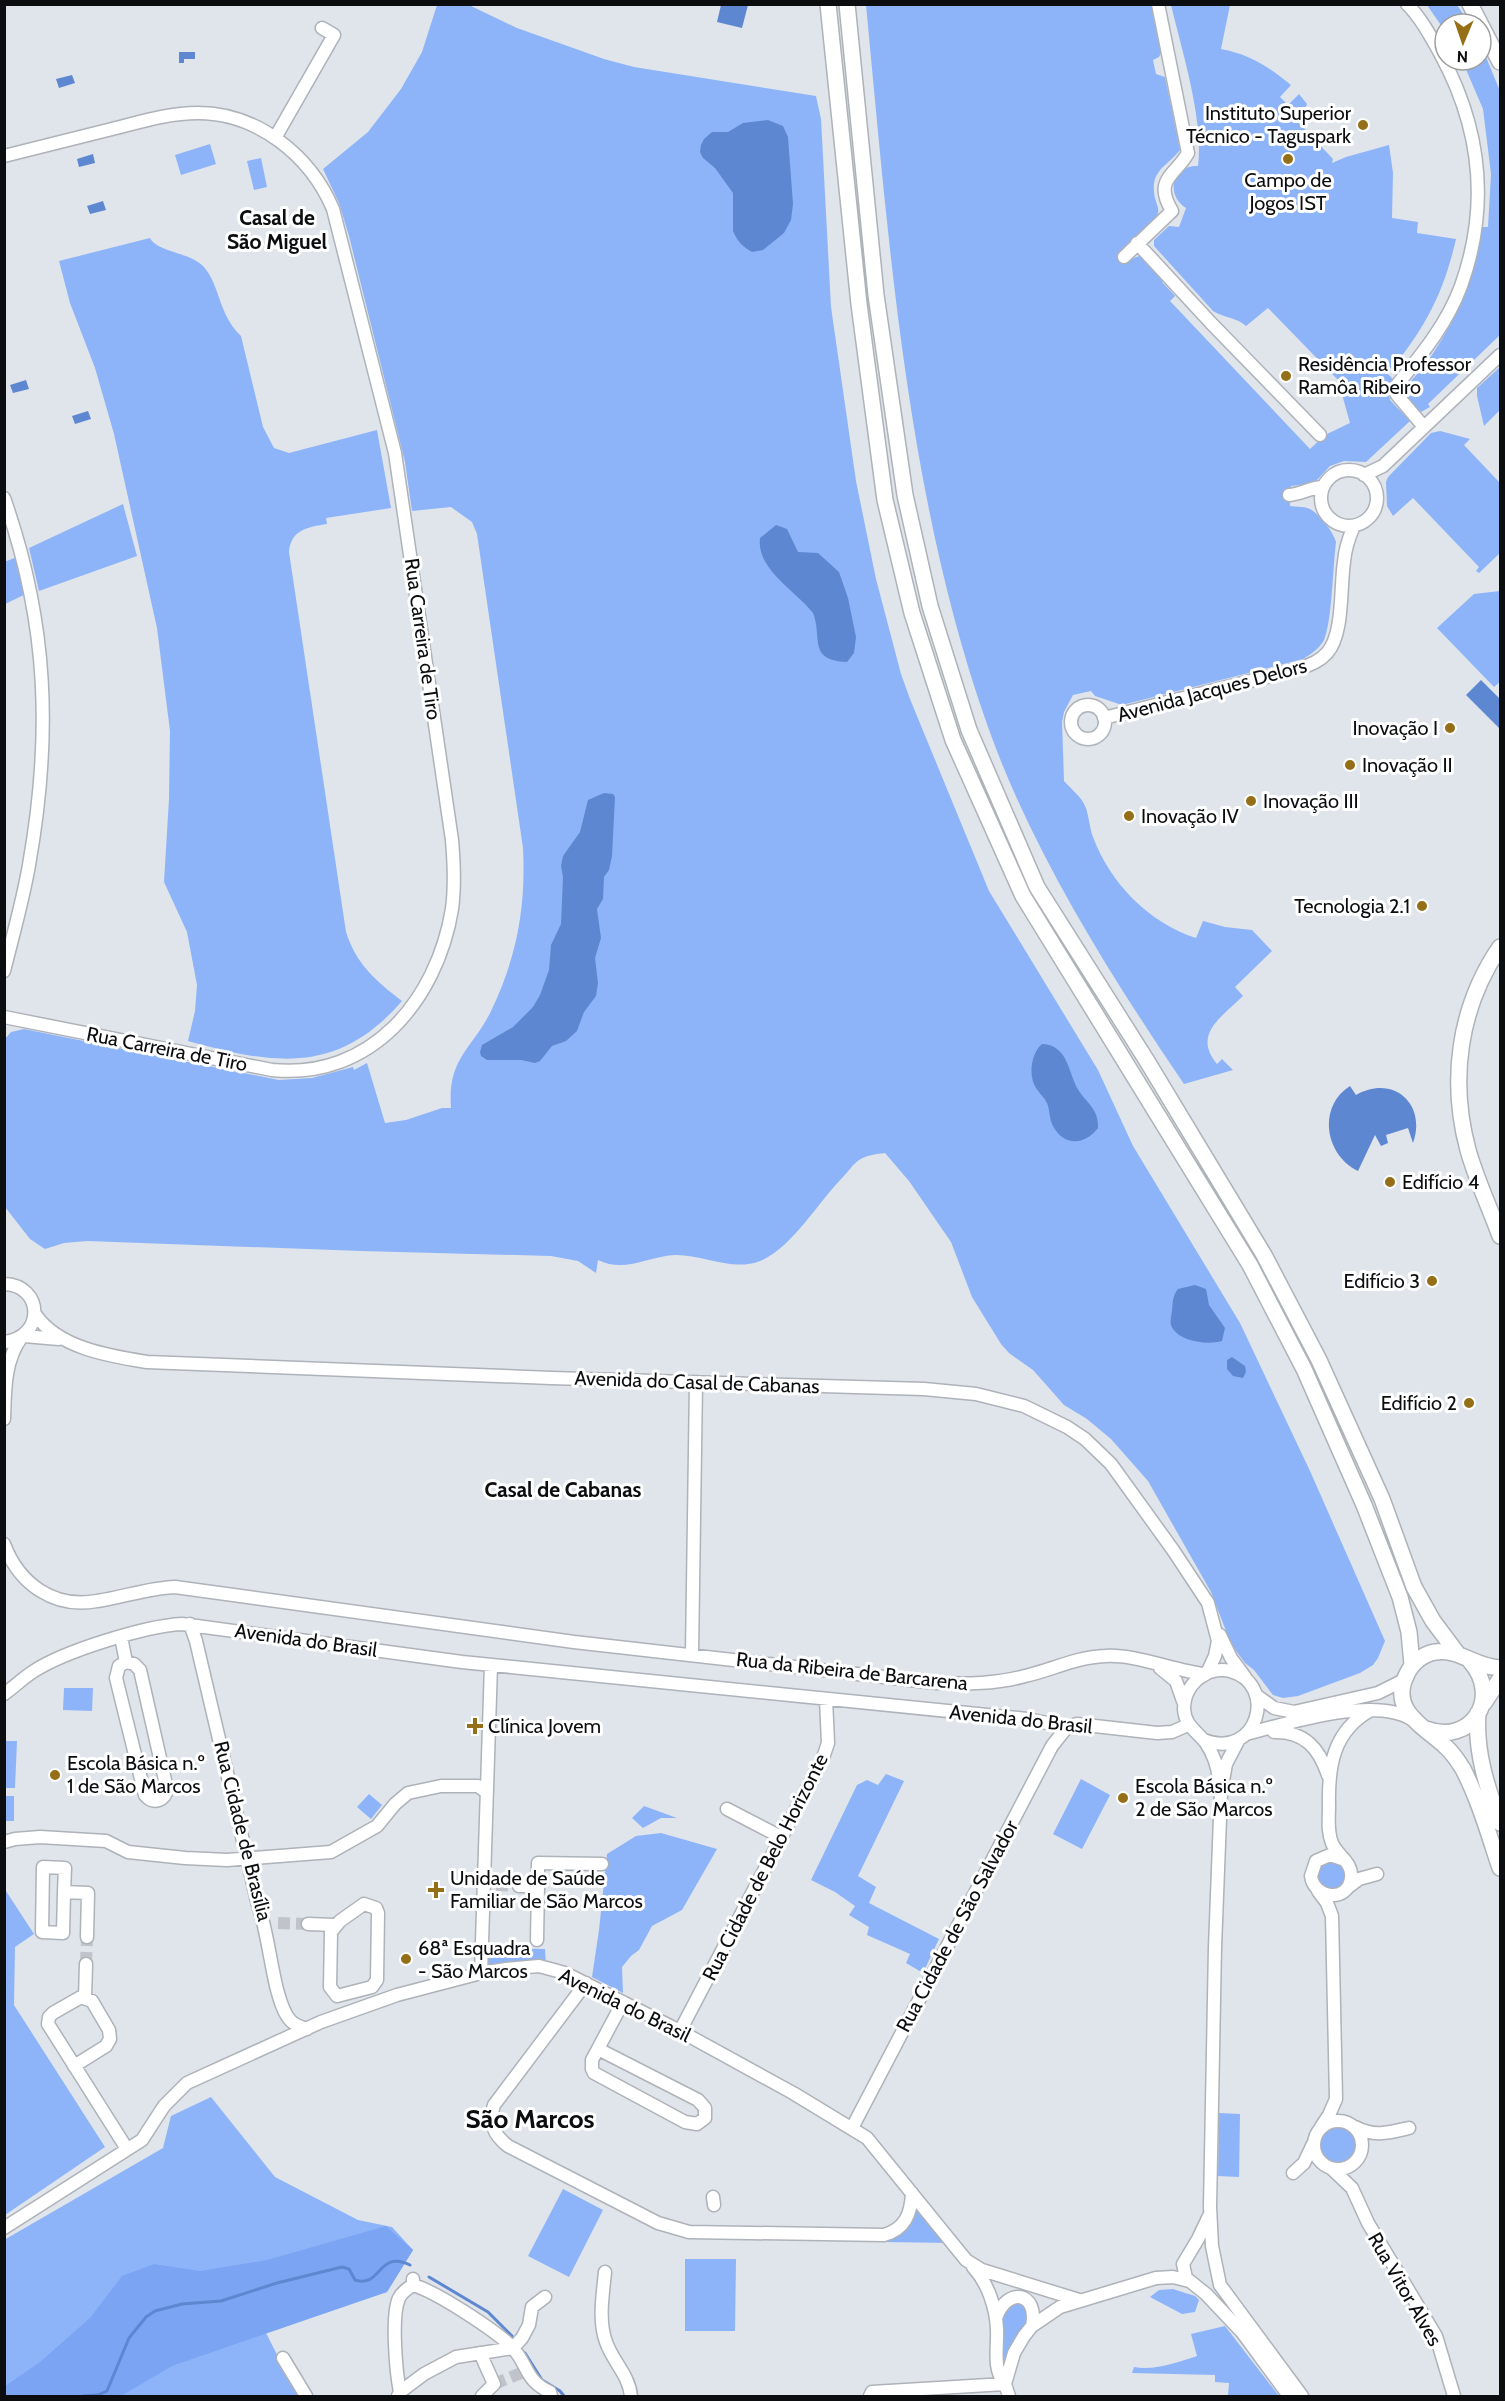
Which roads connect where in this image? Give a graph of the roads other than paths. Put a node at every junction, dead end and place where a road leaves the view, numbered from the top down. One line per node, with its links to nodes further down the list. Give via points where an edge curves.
1 (828, 4): 46 (main road, via 859,304 885,500 912,613 953,740 1023,896 1250,1265 1304,1369 1400,1597)
2 (847, 4): 42 (main road, via 876,295 905,495 930,606 969,730 1037,887 1264,1255 1319,1360 1382,1499 1414,1587 1432,1621)
3 (1158, 4): 10 (street, via 1188,153 1167,179 1166,201 1172,211)
4 (1407, 4): 13 (street, via 1451,74 1468,117 1477,158 1476,216 1461,286 1426,351 1397,385 1397,395)
5 (1470, 4): 7 (main road)
6 (322, 28): 8 (street, via 334,35)
7 (1500, 62)
8 (275, 138): 9 (street, Rua Carreira de Tiro, via 234,119 198,113 166,116); 27 (street, Rua Carreira de Tiro, via 307,166 333,209 395,453 452,840 452,907 439,956 414,1005 394,1028 348,1059 317,1069 272,1070)
9 (4, 156)
10 (1137, 243): 11 (street); 14 (street)
11 (1124, 256)
12 (1500, 355): 13 (street)
13 (1424, 427): 15 (street)
14 (1320, 435)
15 (1383, 466): 16 (street); 18 (street)
16 (1364, 475): 17 (street, via 1341,472 1330,477); 18 (street)
17 (1323, 487): 20 (street); 20 (street, via 1294,495)
18 (1374, 487): 22 (street, via 1373,513)
19 (4, 498): 26 (street, via 32,595 43,667 44,716 29,866)
20 (1323, 507): 21 (street)
21 (1337, 524): 22 (street); 23 (street, Avenida Jacques Delors, via 1343,537)
22 (1354, 526): 23 (street, Avenida Jacques Delors)
23 (1344, 559): 24 (street, Avenida Jacques Delors, via 1337,632 1327,653 1316,663)
24 (1104, 718)
25 (1500, 947): 28 (main road, via 1472,999 1461,1048 1459,1085 1468,1150)
26 (4, 971)
27 (4, 1017)
28 (1500, 1236)
29 (6, 1282): 30 (street, Avenida do Casal de Cabanas, via 28,1294)
30 (35, 1314): 31 (street, via 32,1326); 33 (street, Avenida do Casal de Cabanas, via 49,1330)
31 (22, 1337): 32 (street, Avenida do Casal de Cabanas); 33 (street, Avenida do Casal de Cabanas, via 46,1336); 34 (street)
32 (4, 1342)
33 (72, 1342): 35 (street, Avenida do Casal de Cabanas, via 118,1358 171,1365)
34 (5, 1375): 36 (street)
35 (696, 1382): 39 (street, Avenida do Casal de Cabanas, via 953,1391 998,1399 1045,1414 1084,1439 1121,1475 1208,1603); 41 (street)
36 (4, 1419)
37 (4, 1544): 41 (street, Rua da Ribeira de Barcarena, via 13,1564 38,1591 79,1603 175,1587 574,1642)
38 (190, 1624): 40 (street, Avenida do Brasil, via 163,1626); 45 (street, Avenida do Brasil); 71 (street, Rua Cidade de Brasília)
39 (1216, 1626): 48 (street, Avenida do Casal de Cabanas, via 1217,1650); 51 (street, Avenida do Casal de Cabanas, via 1227,1652)
40 (121, 1637): 43 (street); 52 (street, Avenida do Brasil, via 33,1671)
41 (692, 1654): 44 (street, Rua da Ribeira de Barcarena, via 955,1684 1001,1681 1097,1656 1122,1656)
42 (1463, 1657): 46 (main road, via 1445,1651 1432,1653); 47 (main road); 56 (main road, via 1478,1670 1483,1681)
43 (126, 1662): 43 (street, via 119,1666 116,1678 145,1795 158,1801 167,1789 142,1680 138,1666)
44 (1151, 1663): 48 (street, Rua da Ribeira de Barcarena); 55 (street, Rua da Ribeira de Barcarena, via 1176,1680)
45 (491, 1665): 54 (street, Avenida do Brasil); 64 (street)
46 (1412, 1665): 50 (main road)
47 (1500, 1668)
48 (1206, 1674): 51 (street, via 1230,1671); 55 (street, via 1192,1685)
49 (1500, 1679): 56 (main road)
50 (1404, 1680): 53 (street, via 1378,1693 1294,1712 1274,1708); 58 (main road, via 1403,1701)
51 (1249, 1683): 53 (street)
52 (4, 1694)
53 (1256, 1695): 61 (street, via 1257,1716)
54 (826, 1699): 60 (street, Avenida do Brasil, via 1027,1719); 69 (street, Rua Cidade de Belo Horizonte, via 826,1752)
55 (1184, 1708): 59 (street)
56 (1480, 1709): 58 (main road, via 1471,1722 1451,1732 1428,1730); 67 (main road, via 1478,1737 1483,1772)
57 (1371, 1710): 58 (street, via 1400,1713); 61 (street); 63 (street, via 1348,1727)
58 (1416, 1722): 75 (main road, via 1446,1747 1462,1767)
59 (1188, 1725): 60 (street, Avenida do Brasil, via 1157,1733 1077,1724); 62 (street)
60 (1067, 1727): 98 (street, Rua Cidade de São Salvador, via 1055,1740)
61 (1247, 1735): 62 (street, via 1221,1744); 63 (street, via 1282,1732 1303,1738 1320,1754); 65 (street, via 1226,1764)
62 (1204, 1740): 65 (street, via 1216,1761)
63 (1328, 1775): 68 (street)
64 (486, 1792): 71 (street, via 478,1786 428,1787 408,1793 376,1826 331,1852); 87 (street, via 490,1885)
65 (1221, 1792): 107 (street)
66 (728, 1809): 69 (street)
67 (1500, 1823)
68 (1329, 1833): 72 (street); 73 (street)
69 (781, 1838): 92 (street, Rua Cidade de Belo Horizonte)
70 (4, 1842): 71 (street, via 40,1837 106,1841 128,1852)
71 (248, 1859): 91 (street, Rua Cidade de Brasília, via 258,1905 271,1923 278,1988 286,2014)
72 (1316, 1861): 73 (street, via 1330,1855); 79 (street, via 1311,1876)
73 (1346, 1862): 78 (street, via 1352,1876); 78 (street, via 1375,1874)
74 (602, 1864): 77 (street, via 538,1863)
75 (1500, 1868)
76 (519, 1886): 77 (street)
77 (538, 1886): 85 (street)
78 (1346, 1889): 79 (street, via 1330,1896); 81 (street)
79 (1317, 1890): 81 (street)
80 (64, 1892): 80 (street, via 63,1933 42,1932 43,1867 65,1868); 84 (street, via 88,1893)
81 (1332, 1916): 95 (street)
82 (308, 1924): 83 (street)
83 (335, 1924): 83 (street, via 331,1938 331,1990 341,1996 372,1987 377,1980 376,1908 364,1904)
84 (87, 1937)
85 (537, 1940)
86 (86, 1964): 89 (street)
87 (481, 1973): 88 (street, Avenida do Brasil, via 538,1966); 91 (street, Avenida do Brasil, via 397,1995)
88 (586, 1983): 90 (street, Avenida do Brasil); 106 (street, via 494,2105 494,2131 508,2146 657,2223 688,2232 884,2235 903,2224 910,2211)
89 (85, 1998): 94 (street, via 92,2001 110,2039 106,2046); 94 (street, via 77,1998 48,2020)
90 (622, 2002): 92 (street, Avenida do Brasil); 93 (street)
91 (306, 2029): 102 (street, Avenida do Brasil, via 187,2083 164,2106 141,2140)
92 (680, 2031): 98 (street, Avenida do Brasil)
93 (598, 2049): 93 (street, via 591,2064 598,2076 685,2122 696,2124 705,2118 705,2108 698,2100)
94 (74, 2066): 102 (street)
95 (1336, 2099): 96 (street); 97 (street)
96 (1351, 2125): 97 (street, via 1337,2121); 100 (street); 103 (street, via 1362,2142)
97 (1321, 2127): 101 (street)
98 (852, 2128): 106 (street, Avenida do Brasil, via 867,2138)
99 (1409, 2128): 100 (street)
100 (1382, 2134): 103 (street)
101 (1313, 2143): 104 (street, Rua Vitor Alves, via 1318,2160); 104 (street, via 1296,2172)
102 (127, 2149): 108 (street, Avenida do Brasil)
103 (1359, 2156): 104 (street, via 1350,2167); 105 (street)
104 (1330, 2168): 105 (street, Rua Vitor Alves)
105 (1352, 2188): 124 (street, Rua Vitor Alves, via 1368,2223 1436,2336)
106 (912, 2193): 110 (street, Avenida do Brasil)
107 (1209, 2215): 109 (street); 111 (street)
108 (4, 2228)
109 (1188, 2256): 111 (street, via 1203,2251); 113 (street, via 1182,2270)
110 (966, 2260): 115 (street, Avenida do Brasil, via 982,2270); 116 (street, via 984,2280)
111 (1215, 2264): 113 (street, via 1214,2277 1209,2282); 130 (street, via 1226,2295)
112 (604, 2272): 121 (street, via 601,2312 606,2342)
113 (1190, 2282): 115 (street, via 1156,2278); 129 (street, via 1242,2332)
114 (546, 2297): 118 (street, via 532,2307 522,2338)
115 (1079, 2300): 117 (street, via 1060,2307)
116 (996, 2318): 117 (street, via 1004,2302 1021,2297 1033,2309); 122 (street, via 997,2368)
117 (1032, 2326): 122 (street, via 1014,2353)
118 (513, 2348): 119 (street); 123 (street, via 489,2328 413,2281 398,2302 395,2346); 127 (street, via 532,2382 550,2392)
119 (480, 2353): 123 (street, via 456,2357 424,2374); 126 (street, via 494,2384)
120 (283, 2358): 125 (street)
121 (630, 2390)
122 (1007, 2390): 128 (street, via 872,2392)
123 (399, 2394)
124 (1452, 2395)
125 (306, 2397)
126 (482, 2397)
127 (551, 2397)
128 (870, 2397)
129 (1289, 2397)
130 (1302, 2397)

